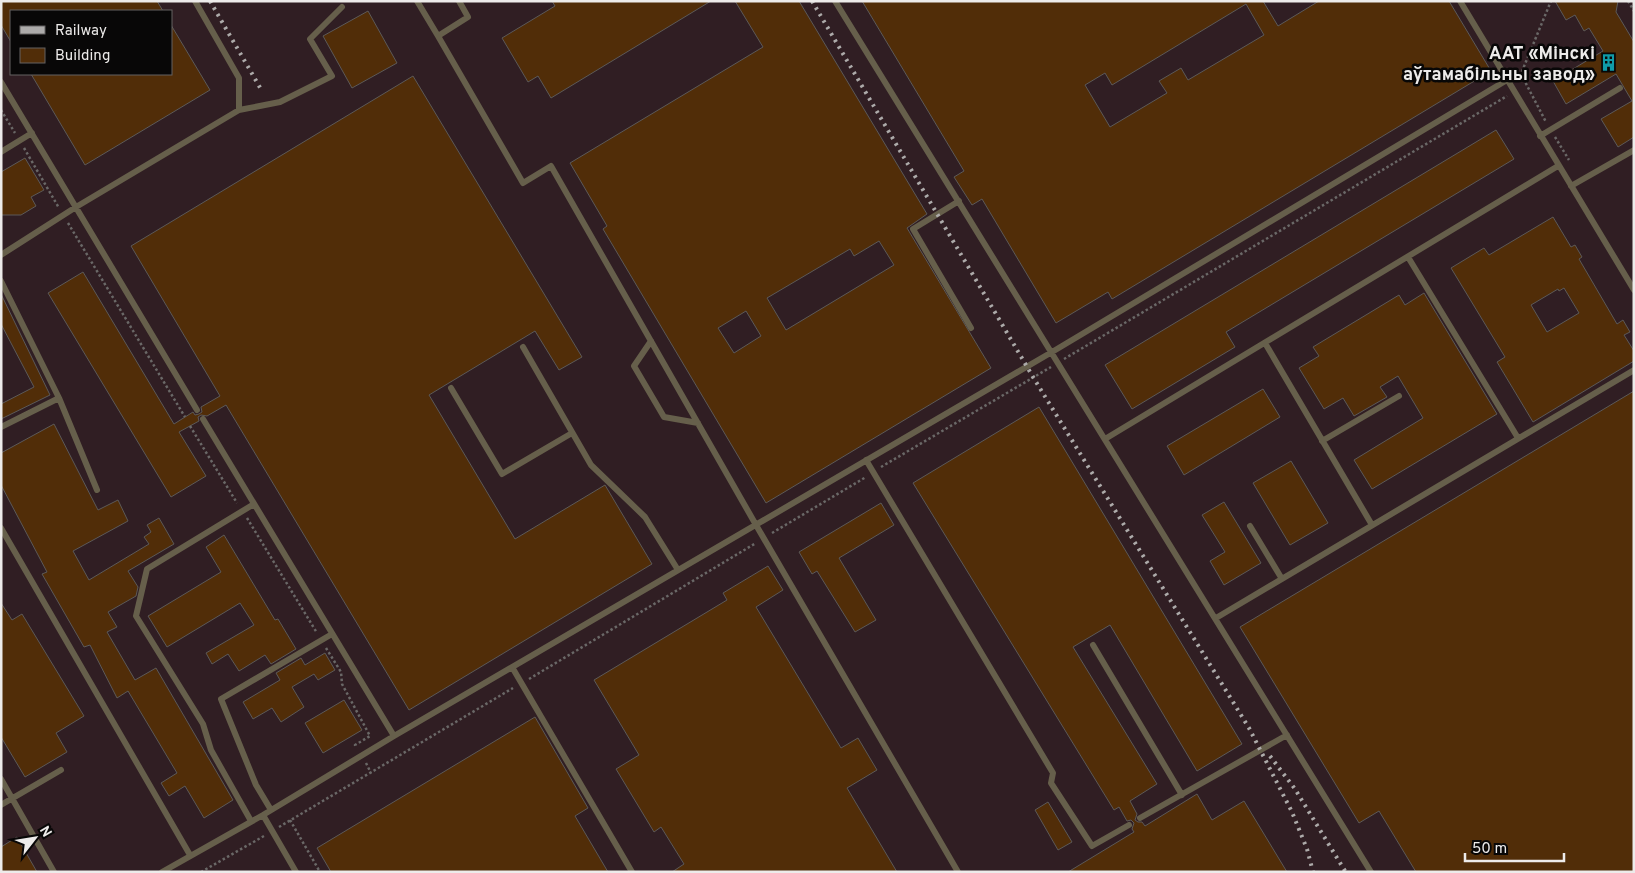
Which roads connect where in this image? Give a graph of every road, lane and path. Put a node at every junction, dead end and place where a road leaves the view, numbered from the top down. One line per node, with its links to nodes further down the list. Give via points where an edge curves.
1 (195, 1): 16 (lane, via 239,78)
2 (417, 1): 10 (lane)
3 (459, 1): 10 (lane, via 468,17)
4 (835, 1): 24 (lane)
5 (1460, 1): 11 (lane)
6 (1551, 1): 14 (path)
7 (1628, 1): 9 (path)
8 (342, 7): 16 (lane, via 310,39 332,76 280,102)
9 (1634, 11)
10 (438, 36): 32 (lane, via 522,183 551,166)
11 (1507, 80): 14 (lane); 35 (lane)
12 (1, 82): 17 (lane)
13 (1620, 88): 18 (lane)
14 (1514, 92): 18 (lane); 36 (path)
15 (1, 110): 19 (path)
16 (239, 110): 25 (lane)
17 (32, 133): 19 (lane); 25 (lane)
18 (1540, 136): 22 (lane)
19 (20, 141): 21 (lane); 26 (path)
20 (1634, 150): 23 (lane)
21 (1, 152)
22 (1558, 166): 23 (lane); 28 (lane)
23 (1571, 186): 30 (lane)
24 (959, 201): 31 (lane, via 913,229); 35 (lane)
25 (76, 207): 26 (lane); 41 (lane)
26 (63, 215): 27 (lane); 42 (path)
27 (1, 255)
28 (1408, 257): 33 (lane); 48 (lane)
29 (1, 282): 40 (lane)
30 (1634, 290)
31 (971, 328)
32 (651, 340): 44 (lane); 44 (lane, via 634,366 664,417)
33 (1265, 343): 49 (lane); 50 (lane)
34 (523, 347): 47 (lane)
35 (1052, 352): 36 (lane); 51 (lane)
36 (1058, 362): 49 (lane); 52 (path)
37 (1634, 370): 48 (lane)
38 (451, 388): 47 (lane, via 502,474)
39 (1398, 396): 50 (lane)
40 (59, 398): 46 (lane); 53 (lane)
41 (197, 410)
42 (185, 417)
43 (203, 419): 54 (lane)
44 (698, 423): 56 (lane)
45 (190, 426): 55 (path)
46 (1, 427)
47 (572, 433): 61 (lane, via 590,465 645,517)
48 (1518, 438): 57 (lane)
49 (1105, 439): 63 (lane)
50 (1322, 440): 57 (lane)
51 (866, 460): 52 (lane); 56 (lane)
52 (873, 472): 60 (path); 83 (lane, via 1052,773 1051,783 1092,846)
53 (97, 490)
54 (254, 504): 55 (lane); 64 (lane)
55 (242, 511): 65 (path); 82 (lane, via 147,569 136,616 203,724 211,750)
56 (756, 525): 60 (lane); 61 (lane)
57 (1372, 525): 62 (lane)
58 (1250, 526): 62 (lane)
59 (1, 528): 85 (lane)
60 (763, 538): 68 (path); 92 (lane)
61 (678, 570): 67 (lane)
62 (1282, 578): 63 (lane)
63 (1216, 618): 69 (lane)
64 (332, 634): 65 (lane); 70 (lane)
65 (322, 640): 71 (path, via 341,672 342,684 370,736 355,745); 78 (lane, via 222,699 256,785)
66 (1093, 645): 75 (lane)
67 (512, 667): 68 (lane); 70 (lane)
68 (522, 683): 73 (path); 91 (lane)
69 (1287, 735): 75 (lane); 93 (lane)
70 (394, 736): 71 (lane)
71 (362, 755): 73 (path); 78 (lane)
72 (61, 770): 76 (lane)
73 (371, 773): 81 (path)
74 (1, 779): 76 (lane)
75 (1182, 795): 80 (lane)
76 (12, 798): 77 (lane); 86 (lane)
77 (1, 805)
78 (271, 810): 79 (lane)
79 (262, 814): 82 (lane); 84 (lane)
80 (1140, 818)
81 (290, 820): 84 (path); 90 (path)
82 (252, 821): 85 (lane)
83 (1129, 825)
84 (272, 831): 88 (path); 89 (lane)
85 (190, 855): 87 (lane)
86 (54, 872)
87 (162, 872)
88 (201, 872)
89 (296, 872)
90 (320, 872)
91 (632, 872)
92 (958, 872)
93 (1371, 872)

